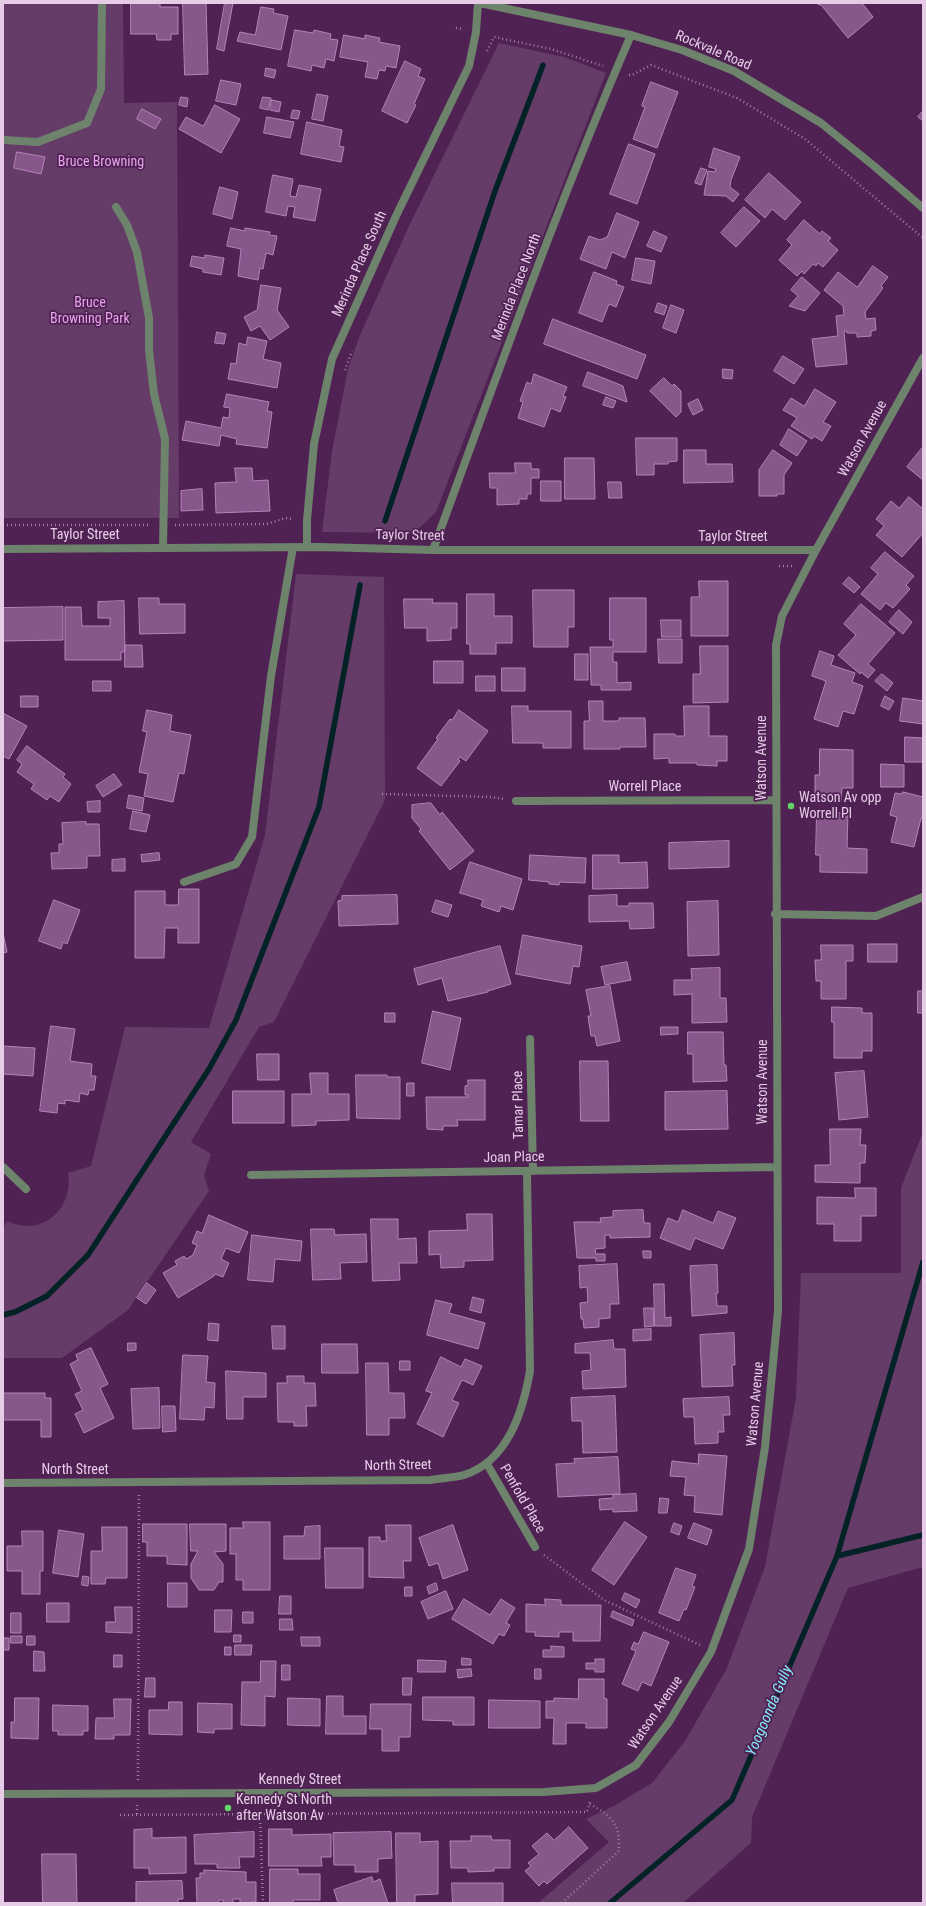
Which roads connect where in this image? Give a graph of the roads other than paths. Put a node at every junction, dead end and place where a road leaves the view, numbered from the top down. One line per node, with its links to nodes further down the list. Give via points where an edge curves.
1 (102, 3): 4 (street, via 101,89 87,123 38,142)
2 (479, 3): 3 (street, Rockvale Road); 9 (street, Merinda Place South, via 469,66 396,216 332,358 314,444 307,520)
3 (631, 35): 6 (street, Rockvale Road, via 682,50 734,71 821,123); 12 (street, Merinda Place North, via 598,112)
4 (3, 140)
5 (116, 207): 10 (street, via 127,225 137,252 149,318 148,350 154,394 165,439)
6 (923, 208)
7 (923, 358): 13 (street, Watson Avenue)
8 (293, 547): 9 (street, Taylor Street); 10 (street, Taylor Street); 16 (street, via 271,676 252,837 236,864)
9 (308, 547): 12 (street, Taylor Street)
10 (163, 548): 11 (street, Taylor Street)
11 (3, 549)
12 (433, 550): 13 (street, Taylor Street)
13 (816, 550): 14 (street, Watson Avenue, via 782,616 776,645)
14 (775, 800): 15 (street, Worrell Place); 18 (street, Watson Avenue)
15 (516, 801)
16 (184, 882)
17 (923, 897): 18 (street, via 876,916)
18 (775, 914): 21 (street, Watson Avenue)
19 (530, 1039): 22 (street, Tamar Place)
20 (3, 1167): 24 (street)
21 (777, 1167): 22 (street, Joan Place); 28 (street, Watson Avenue, via 778,1311 766,1447 749,1548 711,1652 669,1722 636,1765)
22 (530, 1171): 23 (street, Joan Place); 25 (street, North Street, via 530,1371 526,1396 517,1418 503,1446)
23 (251, 1175)
24 (26, 1189)
25 (487, 1464): 26 (street, North Street, via 464,1475 430,1480); 27 (street, Penfold Place)
26 (3, 1483)
27 (535, 1547)
28 (596, 1788): 29 (street, Kennedy Street, via 544,1792)
29 (3, 1794)

